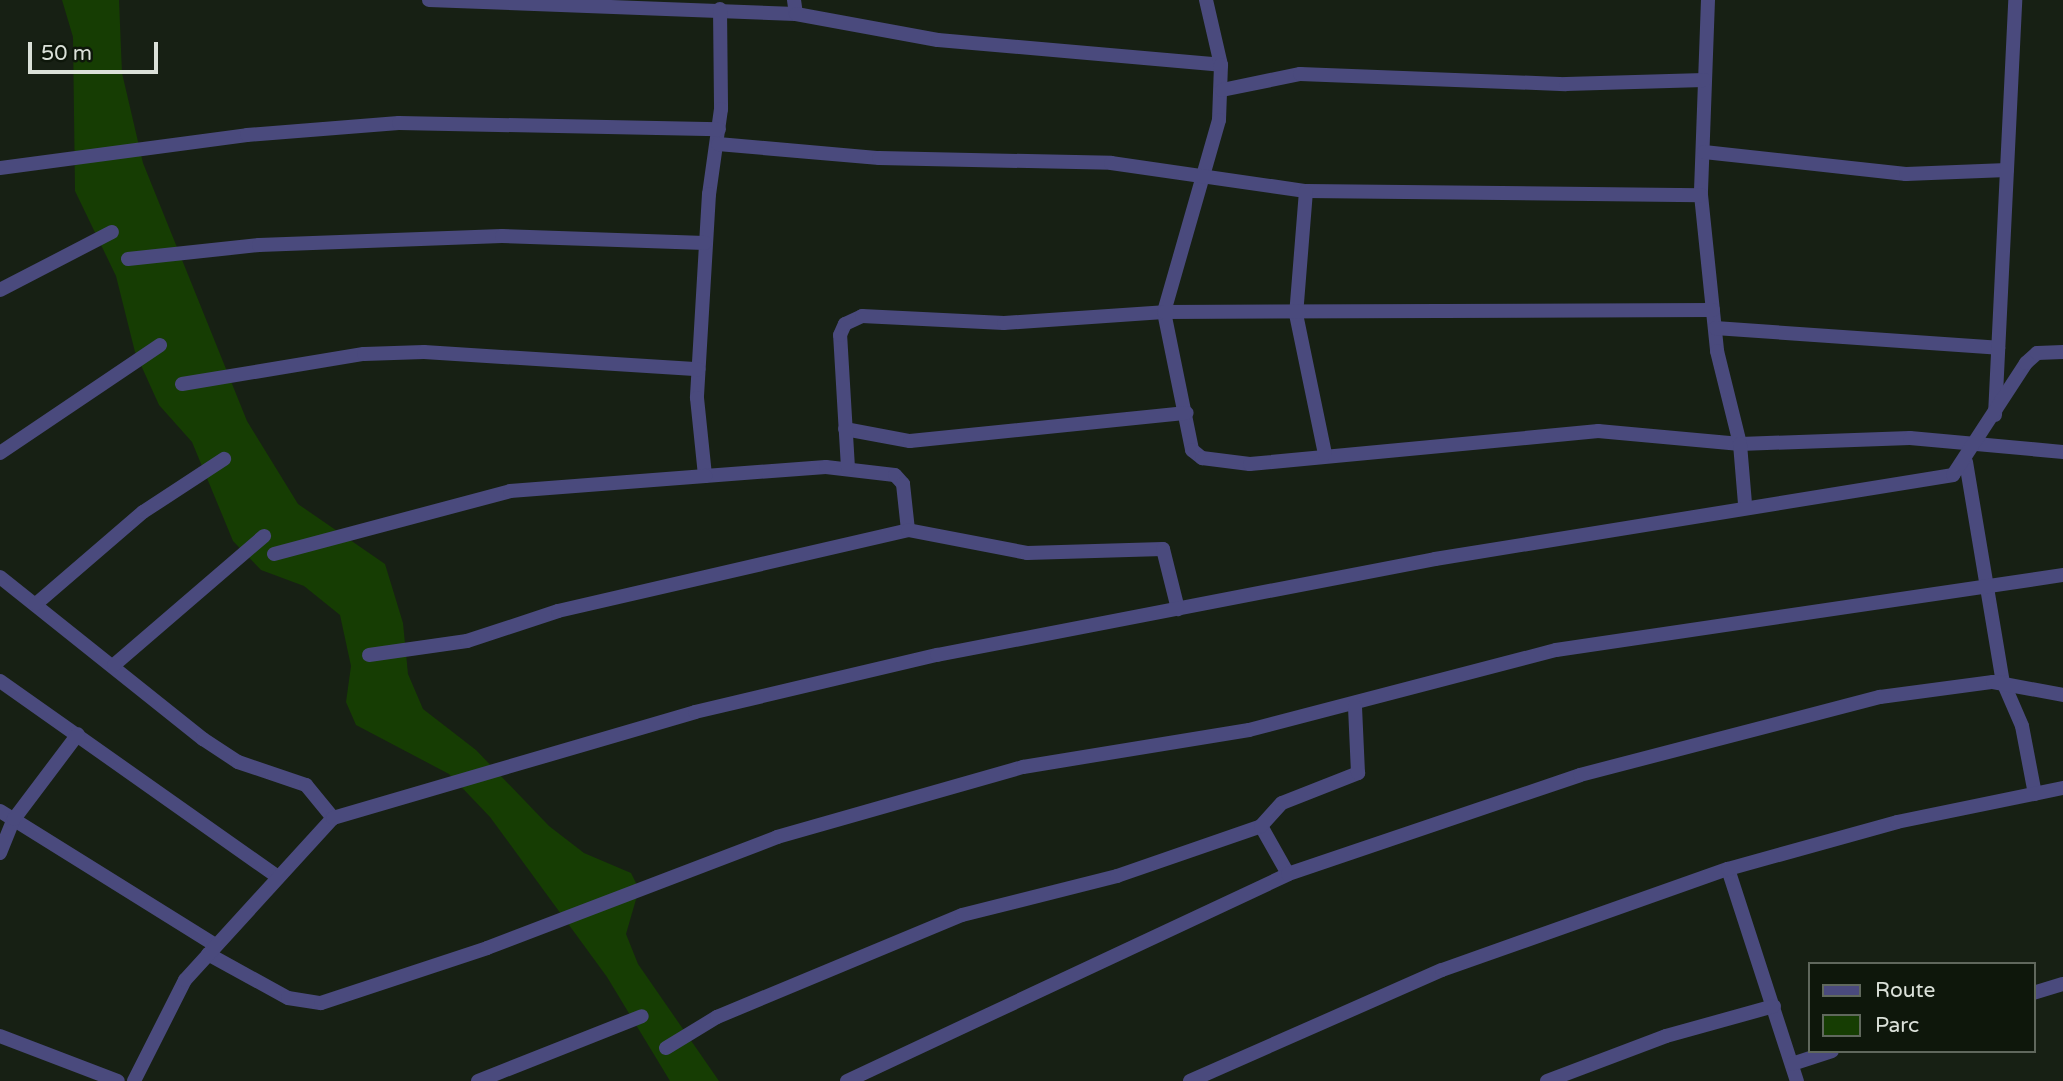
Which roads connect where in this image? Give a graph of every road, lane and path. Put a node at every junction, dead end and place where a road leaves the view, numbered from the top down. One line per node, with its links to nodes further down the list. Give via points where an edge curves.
1 (429, 0): 6 (street, via 555,10)
2 (1206, 0): 7 (street)
3 (1708, 0): 8 (street)
4 (2015, 0): 13 (street)
5 (795, 7): 6 (street); 7 (street, via 938,40)
6 (720, 9): 10 (street)
7 (1221, 65): 9 (street)
8 (1704, 80): 9 (street, via 1566,83 1300,74); 11 (street)
9 (1222, 90): 14 (street)
10 (719, 136): 12 (street, via 399,123 234,136); 14 (street, via 879,158 1111,163); 18 (street)
11 (1704, 152): 13 (street, via 1906,174); 16 (street)
12 (0, 168)
13 (2007, 170): 26 (street)
14 (1204, 175): 15 (street); 22 (street)
15 (1306, 191): 16 (street); 23 (street)
16 (1701, 195): 21 (street)
17 (112, 232): 20 (street)
18 (705, 243): 19 (street, via 502,236 259,245); 28 (street)
19 (128, 259)
20 (0, 290)
21 (1713, 310): 23 (street); 24 (street)
22 (1164, 312): 23 (street); 30 (street); 32 (street, via 1004,323 862,316 845,324 840,335)
23 (1296, 314): 37 (street)
24 (1715, 328): 26 (street); 33 (street)
25 (160, 345): 36 (street)
26 (1998, 348): 31 (street)
27 (2063, 352): 31 (street, via 2037,353 2026,363)
28 (698, 369): 29 (street, via 412,352); 41 (street, via 697,426)
29 (182, 384)
30 (1187, 413): 32 (street, via 910,441); 37 (street, via 1192,450 1218,464)
31 (1995, 416): 34 (street)
32 (845, 429): 40 (street)
33 (1740, 444): 34 (street, via 1910,438); 37 (street, via 1598,431); 42 (street)
34 (1977, 445): 35 (street); 39 (street)
35 (2063, 452)
36 (0, 453)
37 (1325, 454)
38 (224, 458): 49 (street, via 144,512)
39 (1966, 462): 42 (street, via 1953,475 1928,480); 48 (street)
40 (848, 468): 41 (street); 43 (street, via 899,479)
41 (705, 476): 45 (street, via 510,491)
42 (1745, 504): 50 (street)
43 (908, 530): 50 (street, via 1027,553 1163,549); 51 (street, via 558,611 467,641)
44 (264, 536): 52 (street)
45 (274, 554)
46 (2063, 575): 48 (street)
47 (0, 577): 49 (street)
48 (1984, 587): 54 (street); 56 (street, via 1556,650)
49 (36, 604): 52 (street)
50 (1178, 609): 61 (street, via 937,655 695,712)
51 (369, 655)
52 (114, 665): 61 (street, via 238,762 306,785)
53 (0, 681): 57 (street)
54 (2003, 682): 55 (street); 59 (street, via 2022,726); 66 (street, via 1880,697 1593,771)
55 (2063, 695)
56 (1355, 706): 63 (street, via 1358,773 1282,803); 68 (street, via 1023,767 776,837 487,948 321,1003 288,998)
57 (78, 734): 62 (street); 67 (street)
58 (2063, 788): 59 (street)
59 (2035, 794): 65 (street, via 1844,835)
60 (0, 811): 62 (street)
61 (333, 818): 67 (street)
62 (14, 819): 64 (street); 68 (street)
63 (1261, 826): 66 (street); 74 (street, via 1116,876 962,915 717,1017)
64 (0, 853)
65 (1728, 869): 71 (street); 81 (street, via 1442,971)
66 (1288, 874): 80 (street)
67 (276, 876): 68 (street)
68 (212, 949): 78 (street, via 169,1006)
69 (2063, 984): 70 (street)
70 (2035, 992)
71 (1774, 1006): 76 (street); 82 (street, via 1666,1036)
72 (642, 1016): 79 (street)
73 (0, 1036): 77 (street)
74 (666, 1048)
75 (1826, 1053): 76 (street)
76 (1791, 1065): 83 (street)
77 (118, 1081)
78 (134, 1081)
79 (478, 1081)
80 (847, 1081)
81 (1190, 1081)
82 (1547, 1081)
83 (1797, 1081)

